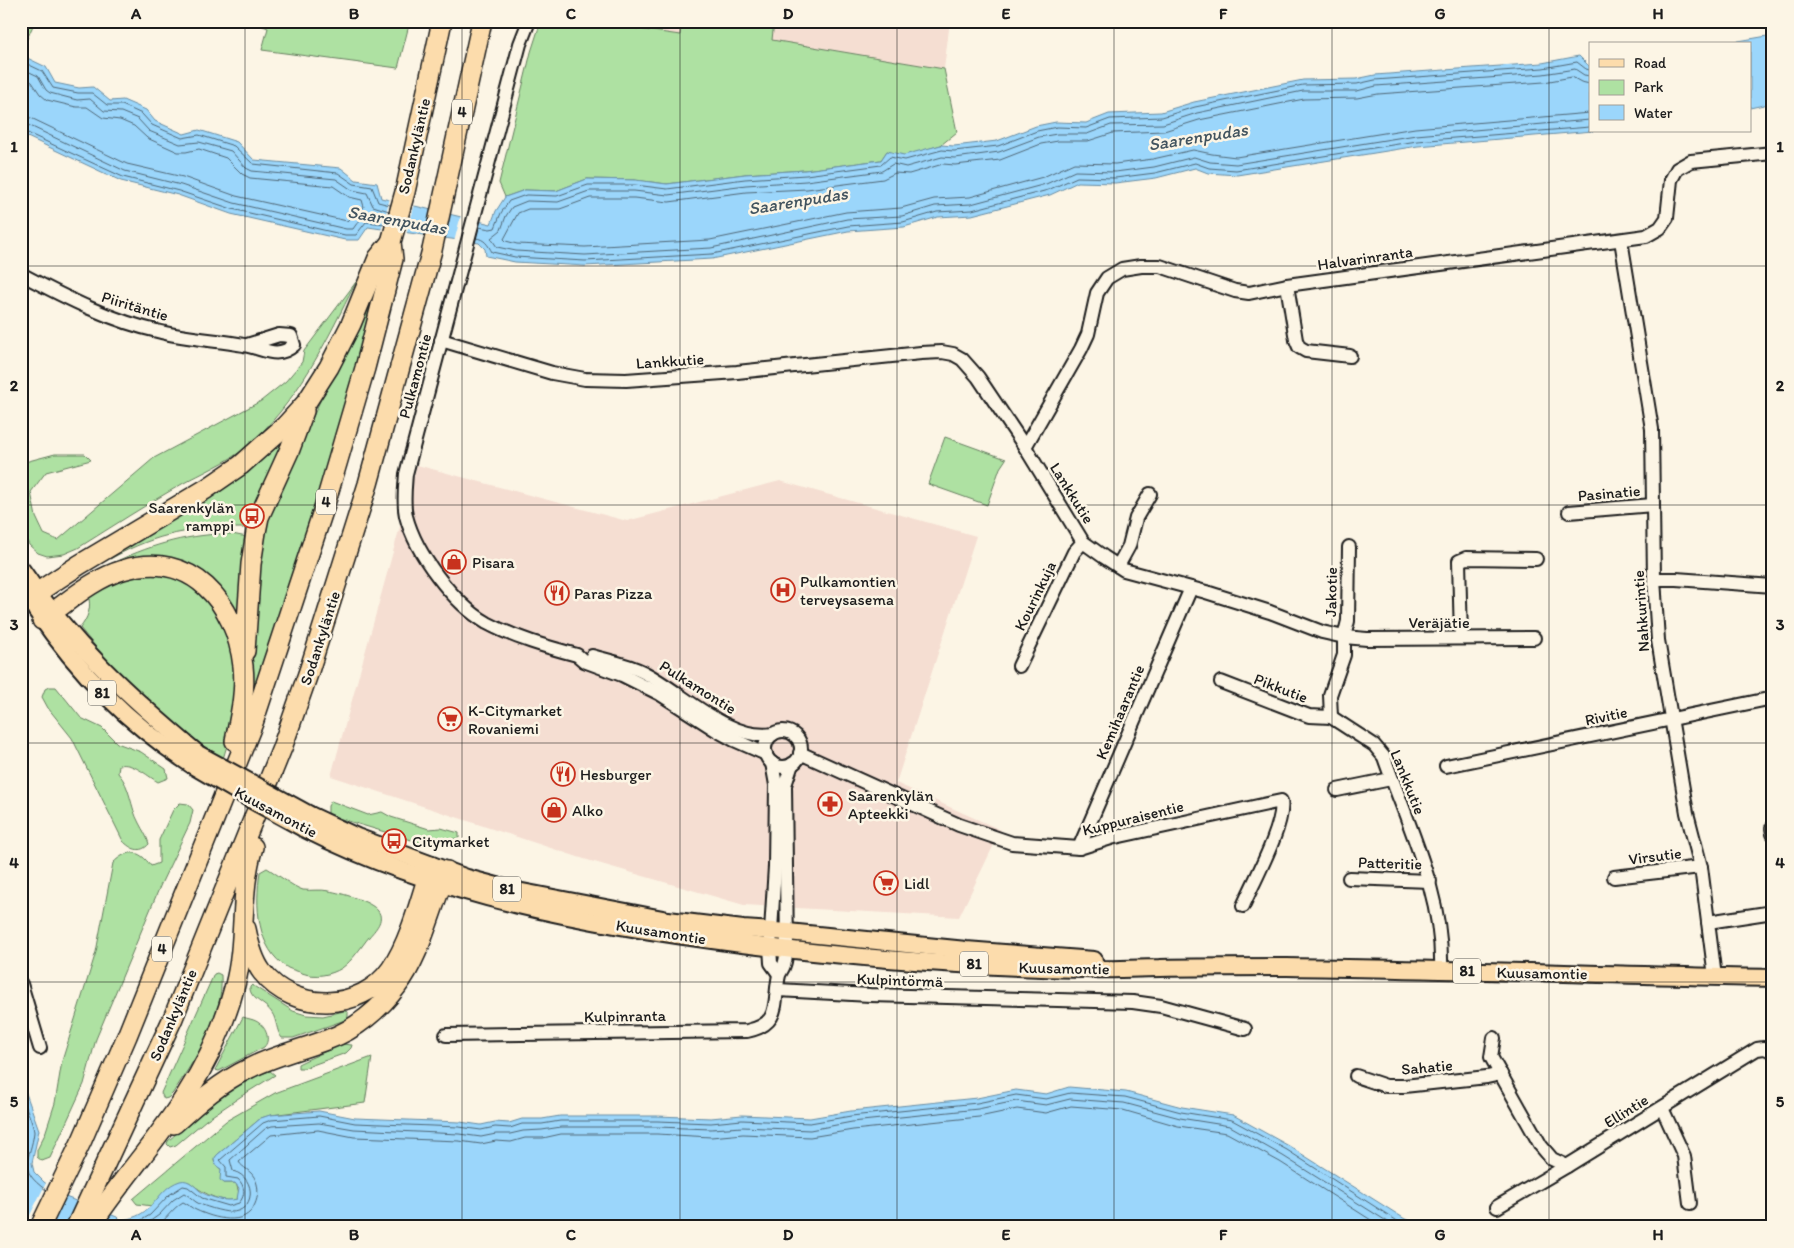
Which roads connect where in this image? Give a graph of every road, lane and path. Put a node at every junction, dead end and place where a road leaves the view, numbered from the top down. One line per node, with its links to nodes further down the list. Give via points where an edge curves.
1 (442, 21): 6 (highway, Sodankyläntie / 4)
2 (482, 21): 45 (highway, Sodankyläntie / 4, via 432,250 368,484 309,671)
3 (528, 21): 9 (street, Pulkamontie)
4 (1773, 152): 5 (street, Halvarinranta, via 1691,161 1677,170 1671,180 1667,218 1660,228 1646,236)
5 (1621, 240): 8 (street, Halvarinranta); 15 (street, Nahkurintie, via 1652,429)
6 (391, 242): 12 (highway, via 378,258 340,348); 39 (highway, Sodankyläntie / 4, via 393,259 345,440 297,592)
7 (21, 274): 10 (street, Piiritäntie, via 94,311 133,325 163,333)
8 (1287, 285): 11 (street, via 1299,348 1306,352); 13 (street, Halvarinranta, via 1249,293 1235,291 1160,266 1122,269 1107,278 1097,293 1088,334 1081,349)
9 (441, 340): 13 (street, Lankkutie, via 552,373 585,379 626,380 737,372 921,352 954,354 978,377); 30 (street, Pulkamontie, via 406,474 405,514 411,530 426,560 447,588 479,618 508,632)
10 (248, 345)
11 (1350, 356)
12 (306, 403): 25 (highway, via 241,465); 31 (highway, via 256,532)
13 (1025, 447): 17 (street, Lankkutie)
14 (1150, 494): 20 (street, via 1136,518 1129,546)
15 (1653, 506): 16 (street, Pasinatie); 22 (street, Nahkurintie)
16 (1569, 512)
17 (1083, 542): 20 (street, Lankkutie); 32 (street, Kourinkuja, via 1074,552)
18 (1349, 548): 27 (street, Jakotie, via 1348,621)
19 (1536, 559): 28 (street, via 1466,558 1459,561)
20 (1118, 566): 24 (street, Lankkutie)
21 (21, 569): 25 (main road)
22 (1654, 579): 23 (street); 36 (street, Nahkurintie, via 1658,640)
23 (1773, 586)
24 (1191, 588): 27 (street, Lankkutie); 46 (street, Kemihaarantie)
25 (28, 598): 26 (main road, 81)
26 (47, 616): 31 (highway, via 96,581 115,572 139,566 171,567 198,579 221,602 237,633); 48 (main road, Kuusamontie / 81, bridge, via 104,695 168,749 195,759 259,804 307,822 371,858)
27 (1344, 637): 28 (street, Veräjätie); 35 (street, via 1344,655 1330,695)
28 (1461, 638): 29 (street, Veräjätie)
29 (1534, 638)
30 (577, 655): 37 (street, Pulkamontie, via 586,654 641,671 739,730 762,736); 40 (street, Pulkamontie, via 660,694 716,730)
31 (243, 666): 39 (highway, via 243,700 235,741)
32 (1019, 666)
33 (1221, 682): 35 (street, Pikkutie, via 1309,716)
34 (1773, 698): 36 (street, Rivitie)
35 (1331, 717): 43 (street, Lankkutie, via 1374,745 1384,757)
36 (1670, 719): 42 (street, Rivitie); 47 (street, Nahkurintie, via 1687,813)
37 (774, 734): 38 (street, via 783,731 792,734 800,744); 40 (street, via 766,743)
38 (800, 753): 41 (street); 46 (street, Kuppuraisentie, via 993,838 1012,843)
39 (239, 757): 79 (highway, Sodankyläntie / 4, via 127,1036)
40 (769, 758): 41 (street, via 782,767); 56 (street, via 776,793)
41 (792, 764): 57 (street, via 785,785)
42 (1446, 766)
43 (1391, 779): 44 (street); 51 (street, Lankkutie)
44 (1337, 790)
45 (251, 823): 54 (highway, via 255,837 245,880); 80 (highway, Sodankyläntie / 4, via 173,1018)
46 (1080, 848): 52 (street, Kuppuraisentie, via 1111,838 1281,801 1283,808 1277,828)
47 (1701, 867): 49 (street, Virsutie); 55 (street, Nahkurintie)
48 (437, 875): 54 (highway, via 391,970 373,987 343,1001 313,1002 283,990 271,981 251,951); 56 (main road, Kuusamontie / 81, via 668,920); 58 (main road, Kuusamontie / 81, via 479,895 598,923); 75 (highway, via 417,950 391,994 374,1011 351,1029 331,1039 270,1058 234,1076)
49 (1614, 877)
50 (1349, 878): 51 (street, Patteritie)
51 (1430, 881): 61 (street, Lankkutie, via 1442,946)
52 (1243, 906)
53 (1773, 912): 55 (street)
54 (243, 917): 75 (highway, via 236,983 224,1022 186,1096)
55 (1708, 922): 63 (street, Nahkurintie)
56 (770, 931): 57 (main road, Kuusamontie / 81); 58 (street)
57 (788, 932): 59 (street); 60 (main road, Kuusamontie / 81)
58 (770, 947): 59 (main road, Kuusamontie / 81); 62 (street, via 771,963)
59 (787, 949): 60 (main road, Kuusamontie / 81, via 906,961 1035,968); 62 (street, via 785,964)
60 (1161, 968): 61 (main road, Kuusamontie / 81)
61 (1441, 971): 63 (main road, Kuusamontie / 81)
62 (779, 974): 66 (street)
63 (1715, 977): 64 (main road, Kuusamontie / 81)
64 (1773, 978)
65 (21, 984): 70 (street)
66 (778, 990): 67 (street, Kulpintörmä, via 1133,1002 1161,1006); 68 (street, Kulpinranta, via 771,1018 757,1029)
67 (1245, 1029)
68 (446, 1035)
69 (1494, 1038): 72 (street, via 1491,1057)
70 (40, 1048)
71 (1773, 1051): 74 (street, Ellintie, via 1757,1049)
72 (1501, 1074): 73 (street, Sahatie, via 1404,1086 1386,1086); 76 (street, via 1541,1146 1552,1159)
73 (1356, 1076)
74 (1662, 1108): 76 (street, Ellintie); 77 (street, via 1684,1156)
75 (151, 1145): 81 (highway)
76 (1567, 1166): 78 (street, Ellintie)
77 (1690, 1202)
78 (1496, 1207)
79 (40, 1227)
80 (76, 1227)
81 (90, 1227)

